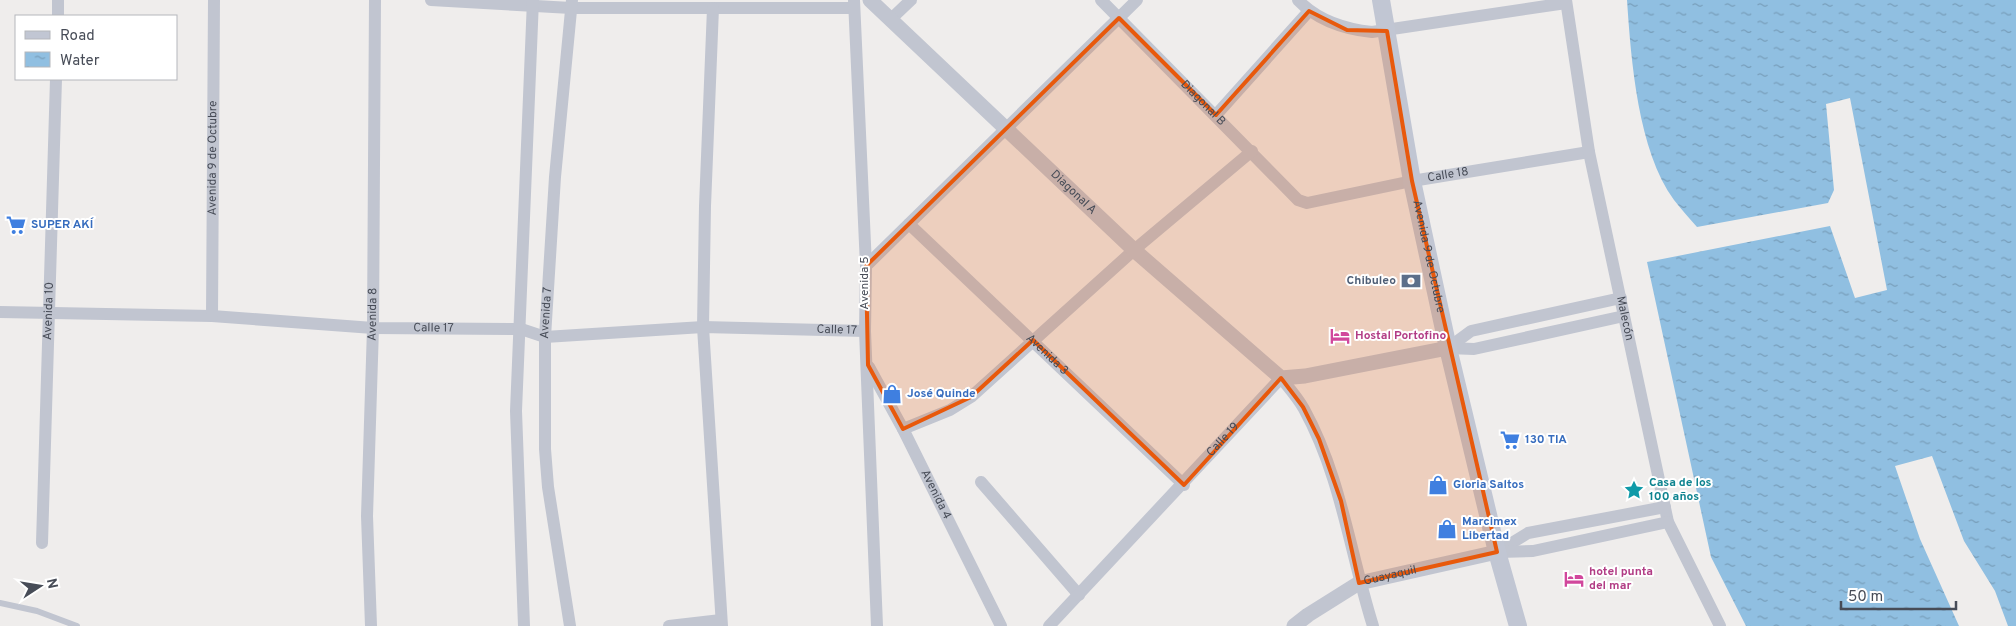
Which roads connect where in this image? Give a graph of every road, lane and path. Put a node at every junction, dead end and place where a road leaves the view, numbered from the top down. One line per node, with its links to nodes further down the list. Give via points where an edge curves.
1 (58, 0): 17 (street)
2 (214, 0): 34 (street, Avenida 9 de Octubre)
3 (375, 0): 37 (street, Avenida 8)
4 (431, 0): 12 (street)
5 (870, 0): 19 (street, Diagonal A)
6 (911, 0): 19 (street)
7 (1101, 0): 18 (street, Diagonal B)
8 (1137, 0): 18 (street)
9 (1298, 0): 16 (street)
10 (1381, 0): 20 (main road, Avenida 9 de Octubre)
11 (1566, 1): 20 (street); 25 (street, Malecón)
12 (533, 3): 13 (street); 38 (street, Avenida 7)
13 (572, 4): 15 (street); 40 (street, Avenida 7, via 555,177)
14 (854, 4): 15 (street); 30 (street, Avenida 5)
15 (713, 8): 36 (street)
16 (1309, 12): 20 (street, via 1347,30); 22 (street)
17 (58, 15)
18 (1119, 18): 22 (street, Diagonal B); 23 (street)
19 (891, 19): 23 (street, Diagonal A)
20 (1386, 31): 26 (main road, Avenida 9 de Octubre)
21 (56, 80): 33 (street, Avenida 10)
22 (1216, 114): 24 (street, Diagonal B)
23 (1006, 128): 28 (street); 29 (street, Diagonal A)
24 (1252, 152): 27 (street, Diagonal B, via 1298,200); 29 (street)
25 (1589, 152): 26 (street, Calle 18); 31 (street, Malecón)
26 (1412, 182): 27 (street, Calle 18); 42 (main road, Avenida 9 de Octubre)
27 (1307, 203)
28 (910, 224): 30 (street); 41 (street, Avenida 3)
29 (1134, 250): 41 (street); 44 (street, Diagonal A)
30 (866, 266): 39 (street, Avenida 5)
31 (1621, 298): 35 (street, Malecón); 42 (street, via 1471,331)
32 (0, 312): 33 (street, Calle 17)
33 (49, 313): 34 (street, Calle 17); 50 (street, Avenida 10)
34 (212, 316): 37 (street, Calle 17)
35 (1624, 316): 42 (street, via 1474,349); 48 (street, Malecón)
36 (704, 327): 39 (street, Calle 17); 40 (street, Calle 17); 55 (street)
37 (373, 328): 38 (street, Calle 17); 57 (street, Avenida 8, via 367,516)
38 (521, 329): 40 (street, Calle 17); 58 (street, Avenida 7, via 516,411)
39 (865, 331): 43 (street, Avenida 5)
40 (545, 337): 59 (street, Avenida 7, via 548,487)
41 (1033, 340): 45 (street, via 971,397 950,410); 47 (street, Avenida 3)
42 (1441, 350): 44 (street); 51 (main road, Avenida 9 de Octubre)
43 (868, 364): 45 (street, Avenida 4); 61 (street, Avenida 5)
44 (1281, 378): 47 (street, Calle 19); 52 (street, via 1303,407 1319,439 1341,501)
45 (903, 428): 62 (street, Avenida 4)
46 (981, 482): 53 (street)
47 (1184, 485): 53 (street, Calle 19)
48 (1665, 507): 49 (street, Malecón); 51 (street, Guayaquil, via 1528,533)
49 (1668, 522): 51 (street, Guayaquil, via 1533,551); 67 (street, Malecón)
50 (42, 543)
51 (1497, 552): 52 (street, Guayaquil); 66 (main road, Avenida 9 de Octubre)
52 (1360, 583): 64 (street, Guayaquil); 65 (street)
53 (1079, 595): 63 (street, Calle 19)
54 (0, 603): 56 (lane, via 37,611)
55 (721, 623): 60 (street)
56 (78, 626)
57 (371, 626)
58 (524, 626)
59 (570, 626)
60 (669, 626)
61 (877, 626)
62 (1001, 626)
63 (1049, 626)
64 (1294, 626)
65 (1373, 626)
66 (1518, 626)
67 (1720, 626)

